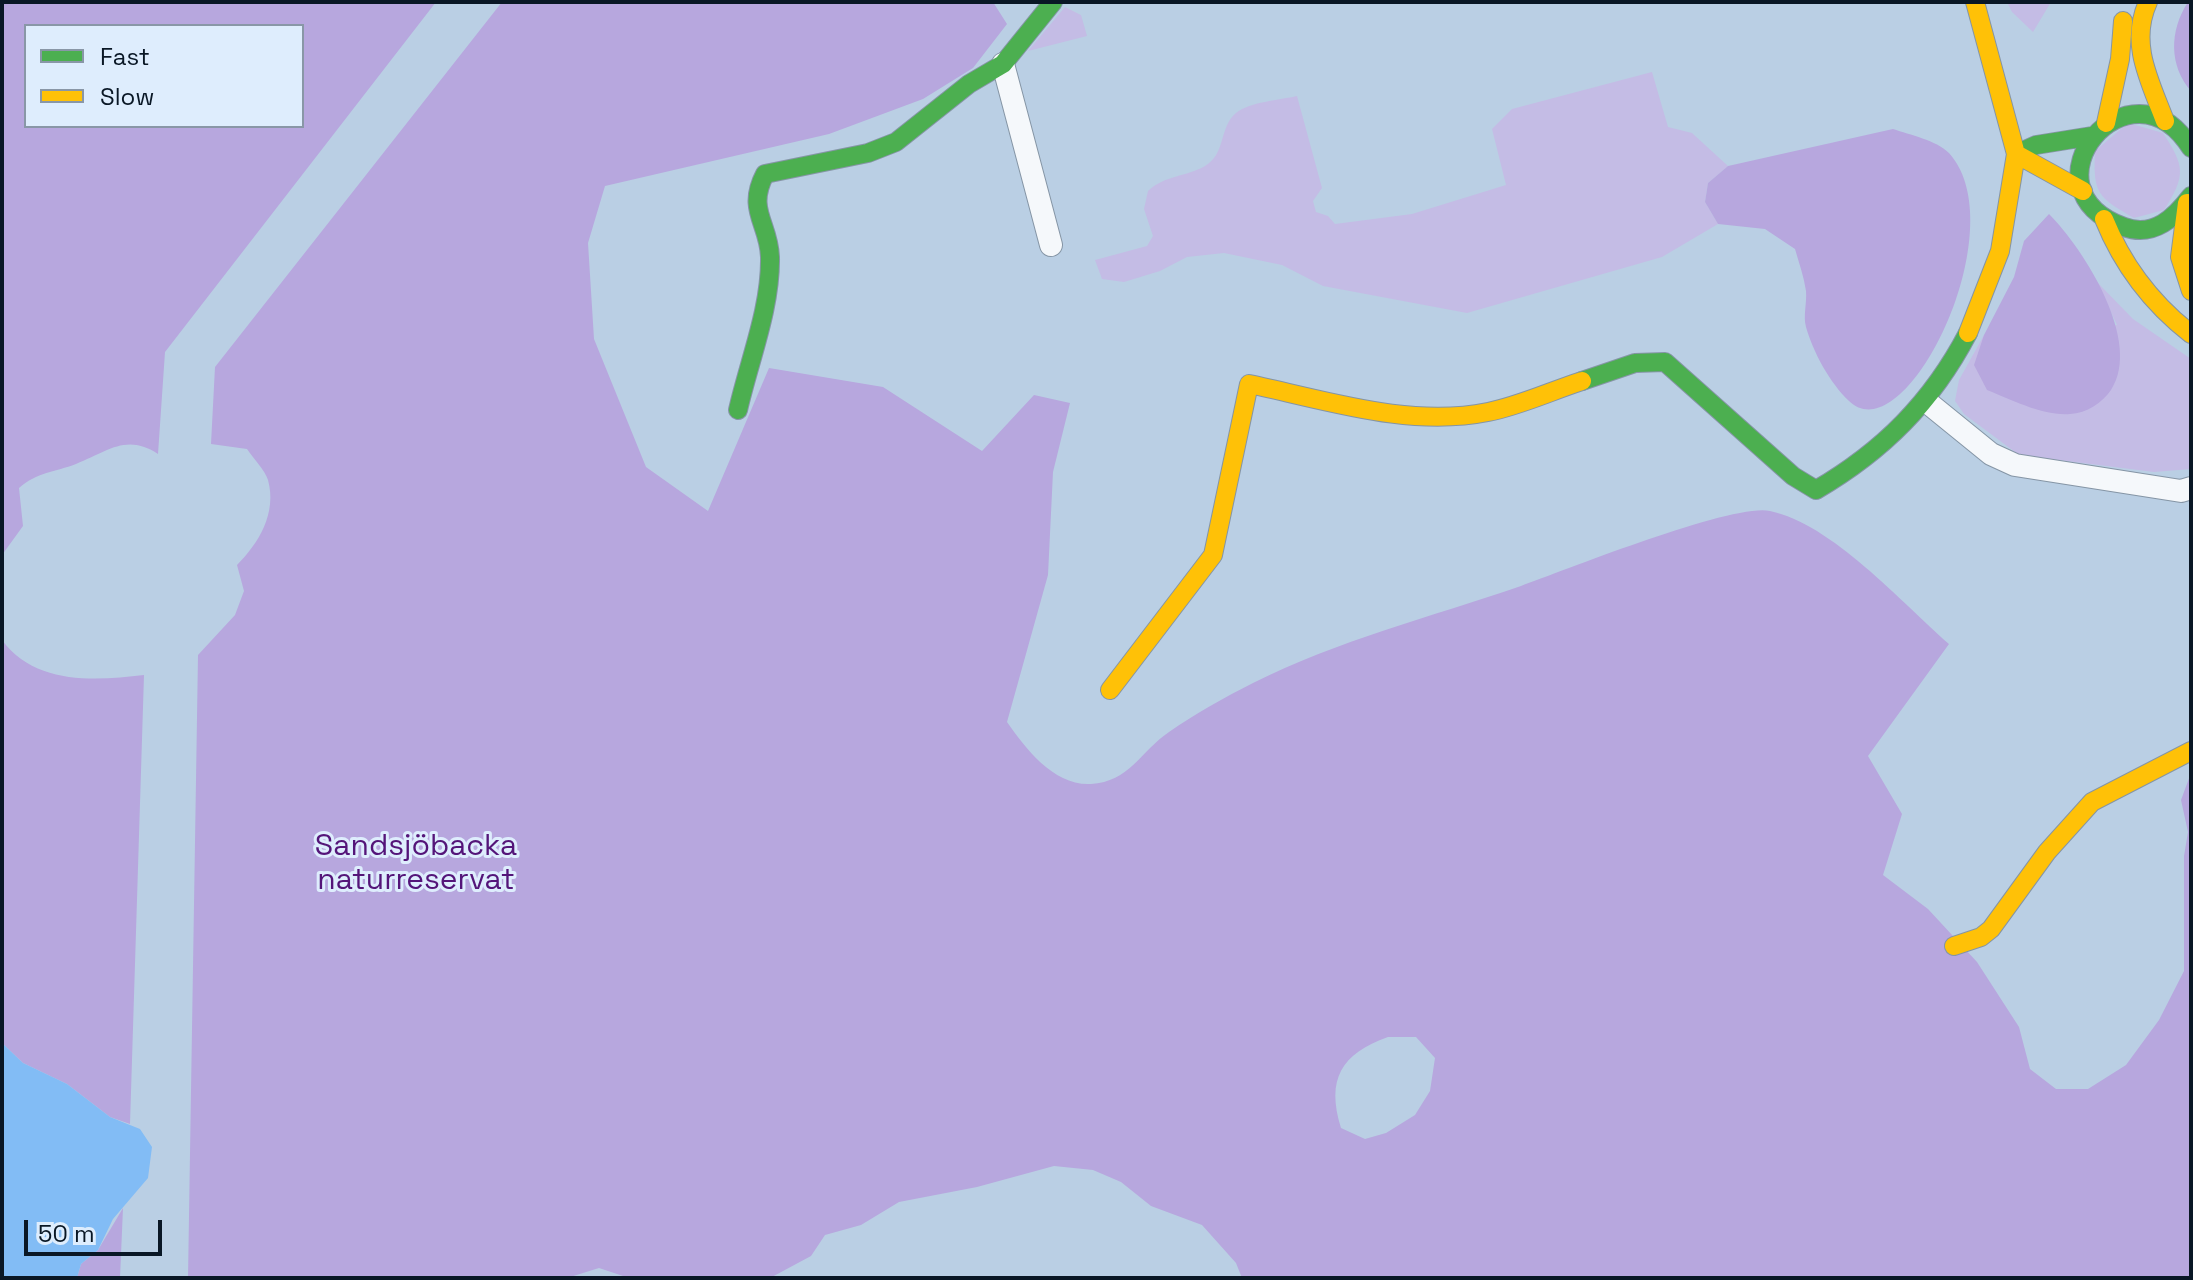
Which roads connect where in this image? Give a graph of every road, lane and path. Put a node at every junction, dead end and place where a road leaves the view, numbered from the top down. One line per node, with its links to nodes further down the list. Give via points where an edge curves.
1 (1053, 2): 5 (street)
2 (1975, 2): 9 (street)
3 (2126, 2): 7 (street, via 2120,59)
4 (2148, 2): 6 (street, via 2139,29 2141,58)
5 (1003, 64): 13 (street); 17 (street, via 896,142 868,153 765,174 754,191 770,256)
6 (2165, 121): 7 (street, via 2135,114); 8 (street)
7 (2099, 130): 9 (street); 10 (street, via 2080,168)
8 (2191, 148)
9 (2016, 154): 10 (street, via 2066,177); 16 (street, via 2000,249 1976,320)
10 (2083, 191): 12 (street)
11 (2189, 200): 12 (street, via 2171,220 2149,229 2126,229); 14 (street, via 2180,257)
12 (2104, 219): 15 (street, via 2117,253 2137,282)
13 (1051, 245)
14 (2191, 291)
15 (2191, 334)
16 (1927, 402): 18 (street, via 1991,454 2015,465 2181,491); 19 (street, via 1849,474 1816,490 1793,476 1665,362 1635,363 1489,412 1440,418 1249,384 1213,555)
17 (738, 410)
18 (2191, 488)
19 (1110, 690)
20 (2191, 751): 21 (street, via 2092,802 1981,937)
21 (1954, 946)

